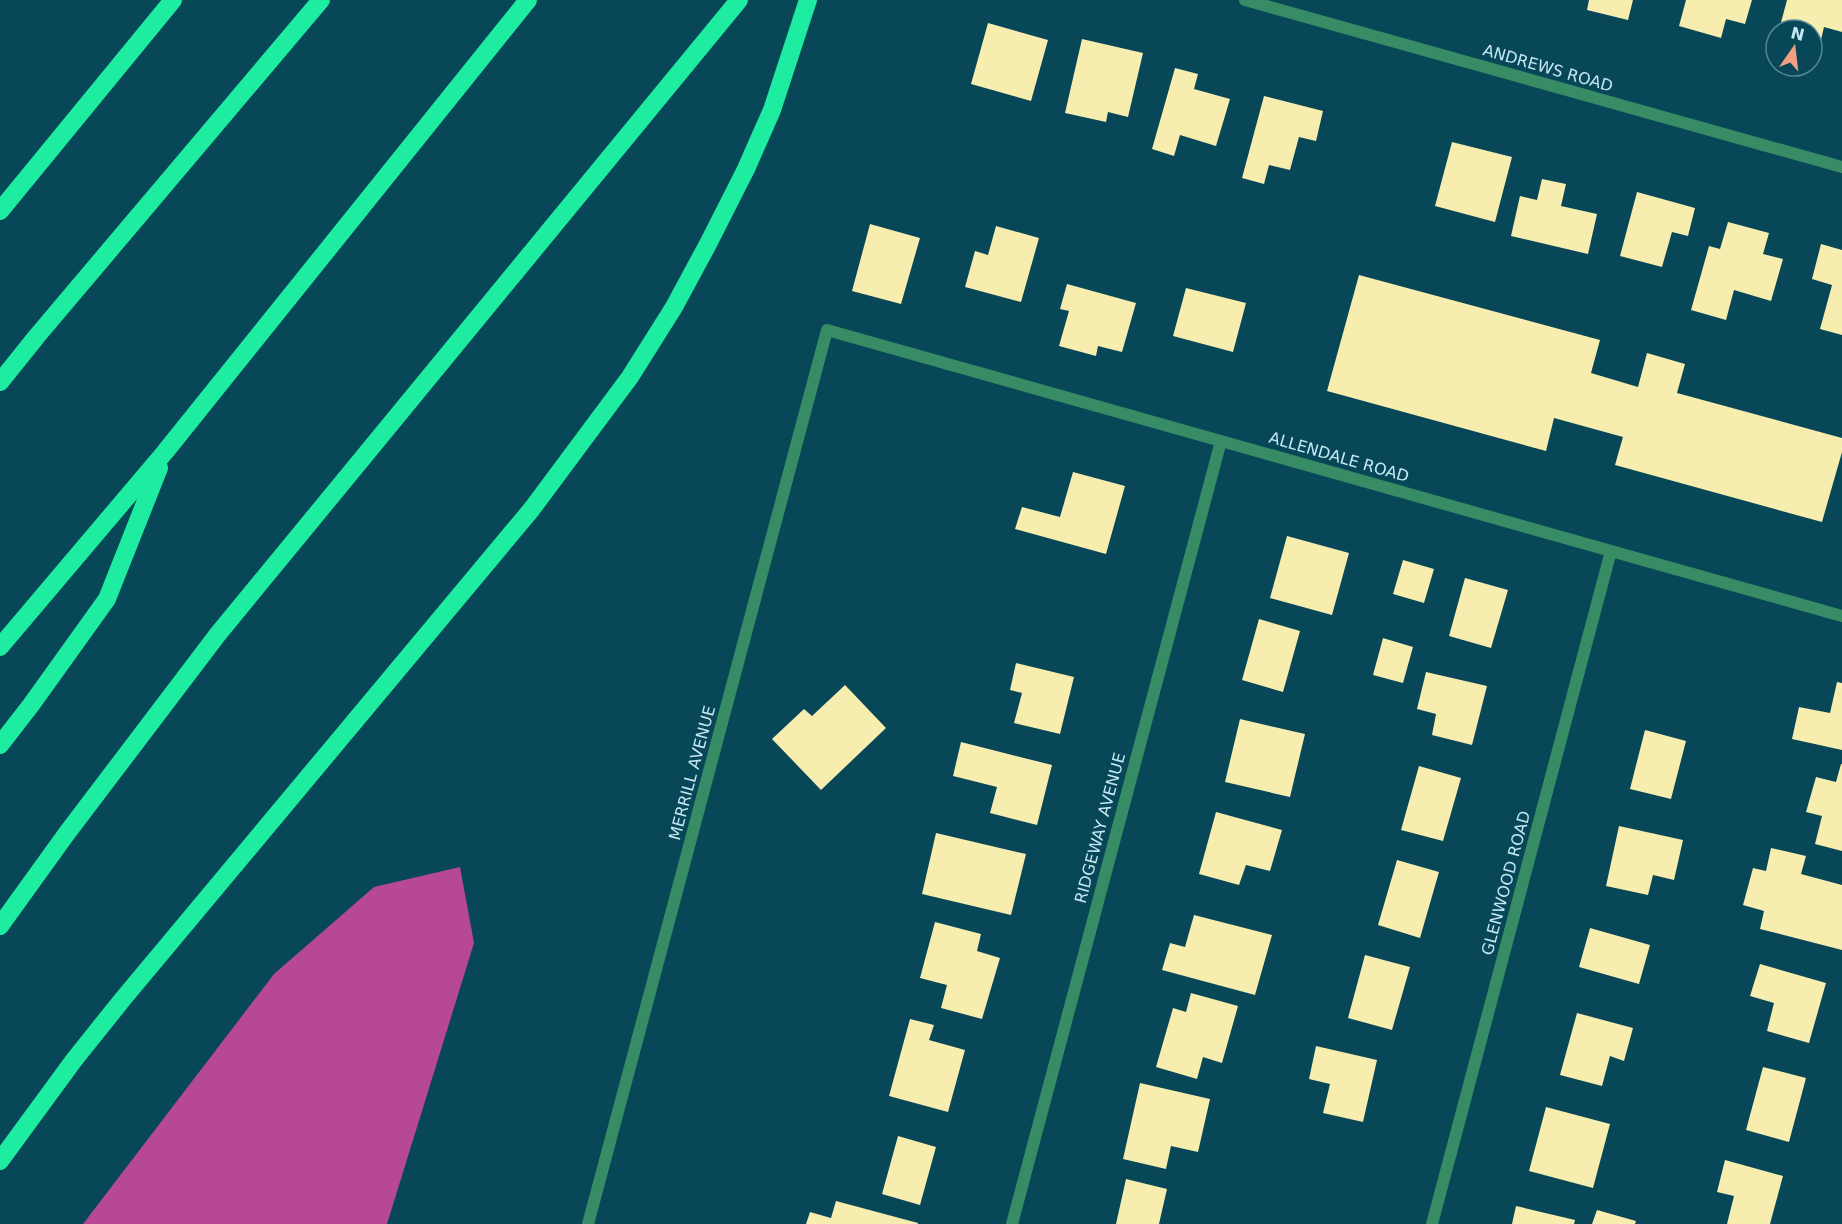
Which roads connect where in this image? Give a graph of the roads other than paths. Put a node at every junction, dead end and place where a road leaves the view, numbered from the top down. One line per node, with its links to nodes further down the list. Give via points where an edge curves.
1 (173, 0): 8 (highway)
2 (321, 0): 10 (highway)
3 (528, 0): 12 (highway)
4 (739, 0): 17 (highway, via 218,634)
5 (808, 0): 18 (highway, via 772,110 746,169 674,307 630,377 531,510 74,1060)
6 (1245, 0): 7 (street, ANDREWS ROAD)
7 (1842, 167)
8 (0, 211)
9 (827, 330): 11 (street, ALLENDALE ROAD); 19 (street, MERRILL AVENUE)
10 (0, 382)
11 (1221, 441): 13 (street, ALLENDALE ROAD); 20 (street, RIDGEWAY AVENUE)
12 (165, 452): 15 (highway); 16 (highway, via 107,599)
13 (1611, 551): 14 (street, ALLENDALE ROAD); 21 (street, GLENWOOD ROAD)
14 (1842, 616)
15 (0, 647)
16 (0, 745)
17 (0, 926)
18 (0, 1161)
19 (588, 1224)
20 (1012, 1224)
21 (1432, 1224)

